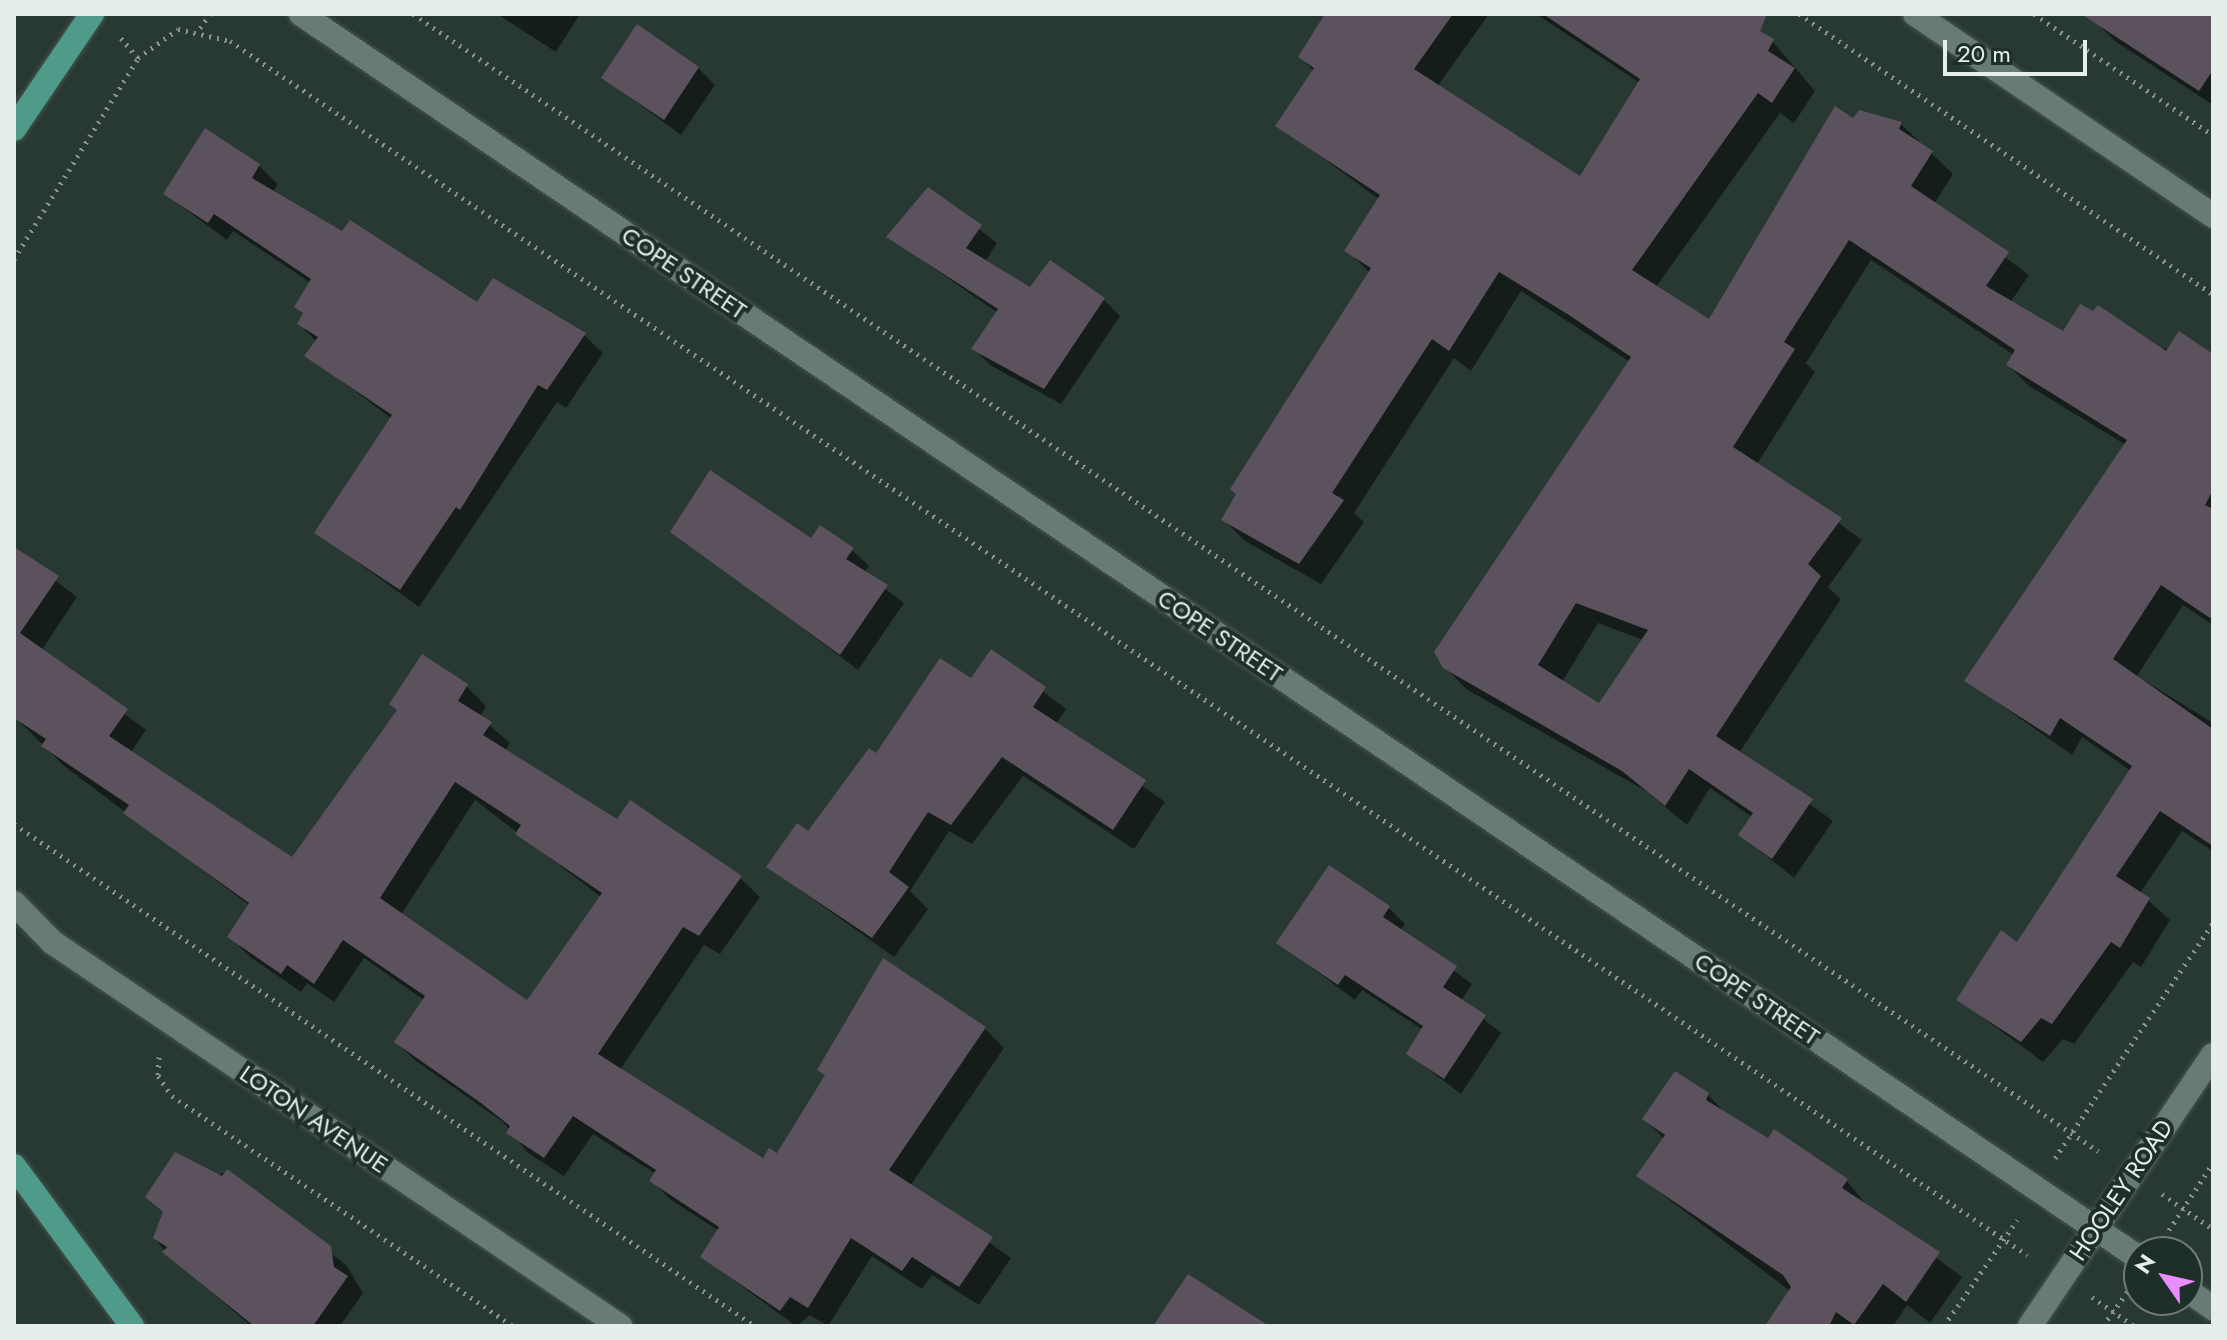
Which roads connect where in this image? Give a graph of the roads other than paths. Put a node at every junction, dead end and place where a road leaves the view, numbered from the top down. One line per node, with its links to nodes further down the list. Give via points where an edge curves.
1 (92, 14): 5 (main road)
2 (301, 14): 10 (street, COPE STREET)
3 (1915, 14): 4 (street)
4 (1947, 23): 6 (street)
5 (14, 129)
6 (2213, 216)
7 (14, 903): 13 (street, LOTON AVENUE, via 52,942)
8 (2213, 1055): 10 (street, HOOLEY ROAD)
9 (14, 1166): 12 (main road)
10 (2096, 1229): 11 (street, COPE STREET); 14 (street, HOOLEY ROAD)
11 (2123, 1247)
12 (132, 1326)
13 (620, 1326)
14 (2030, 1326)

